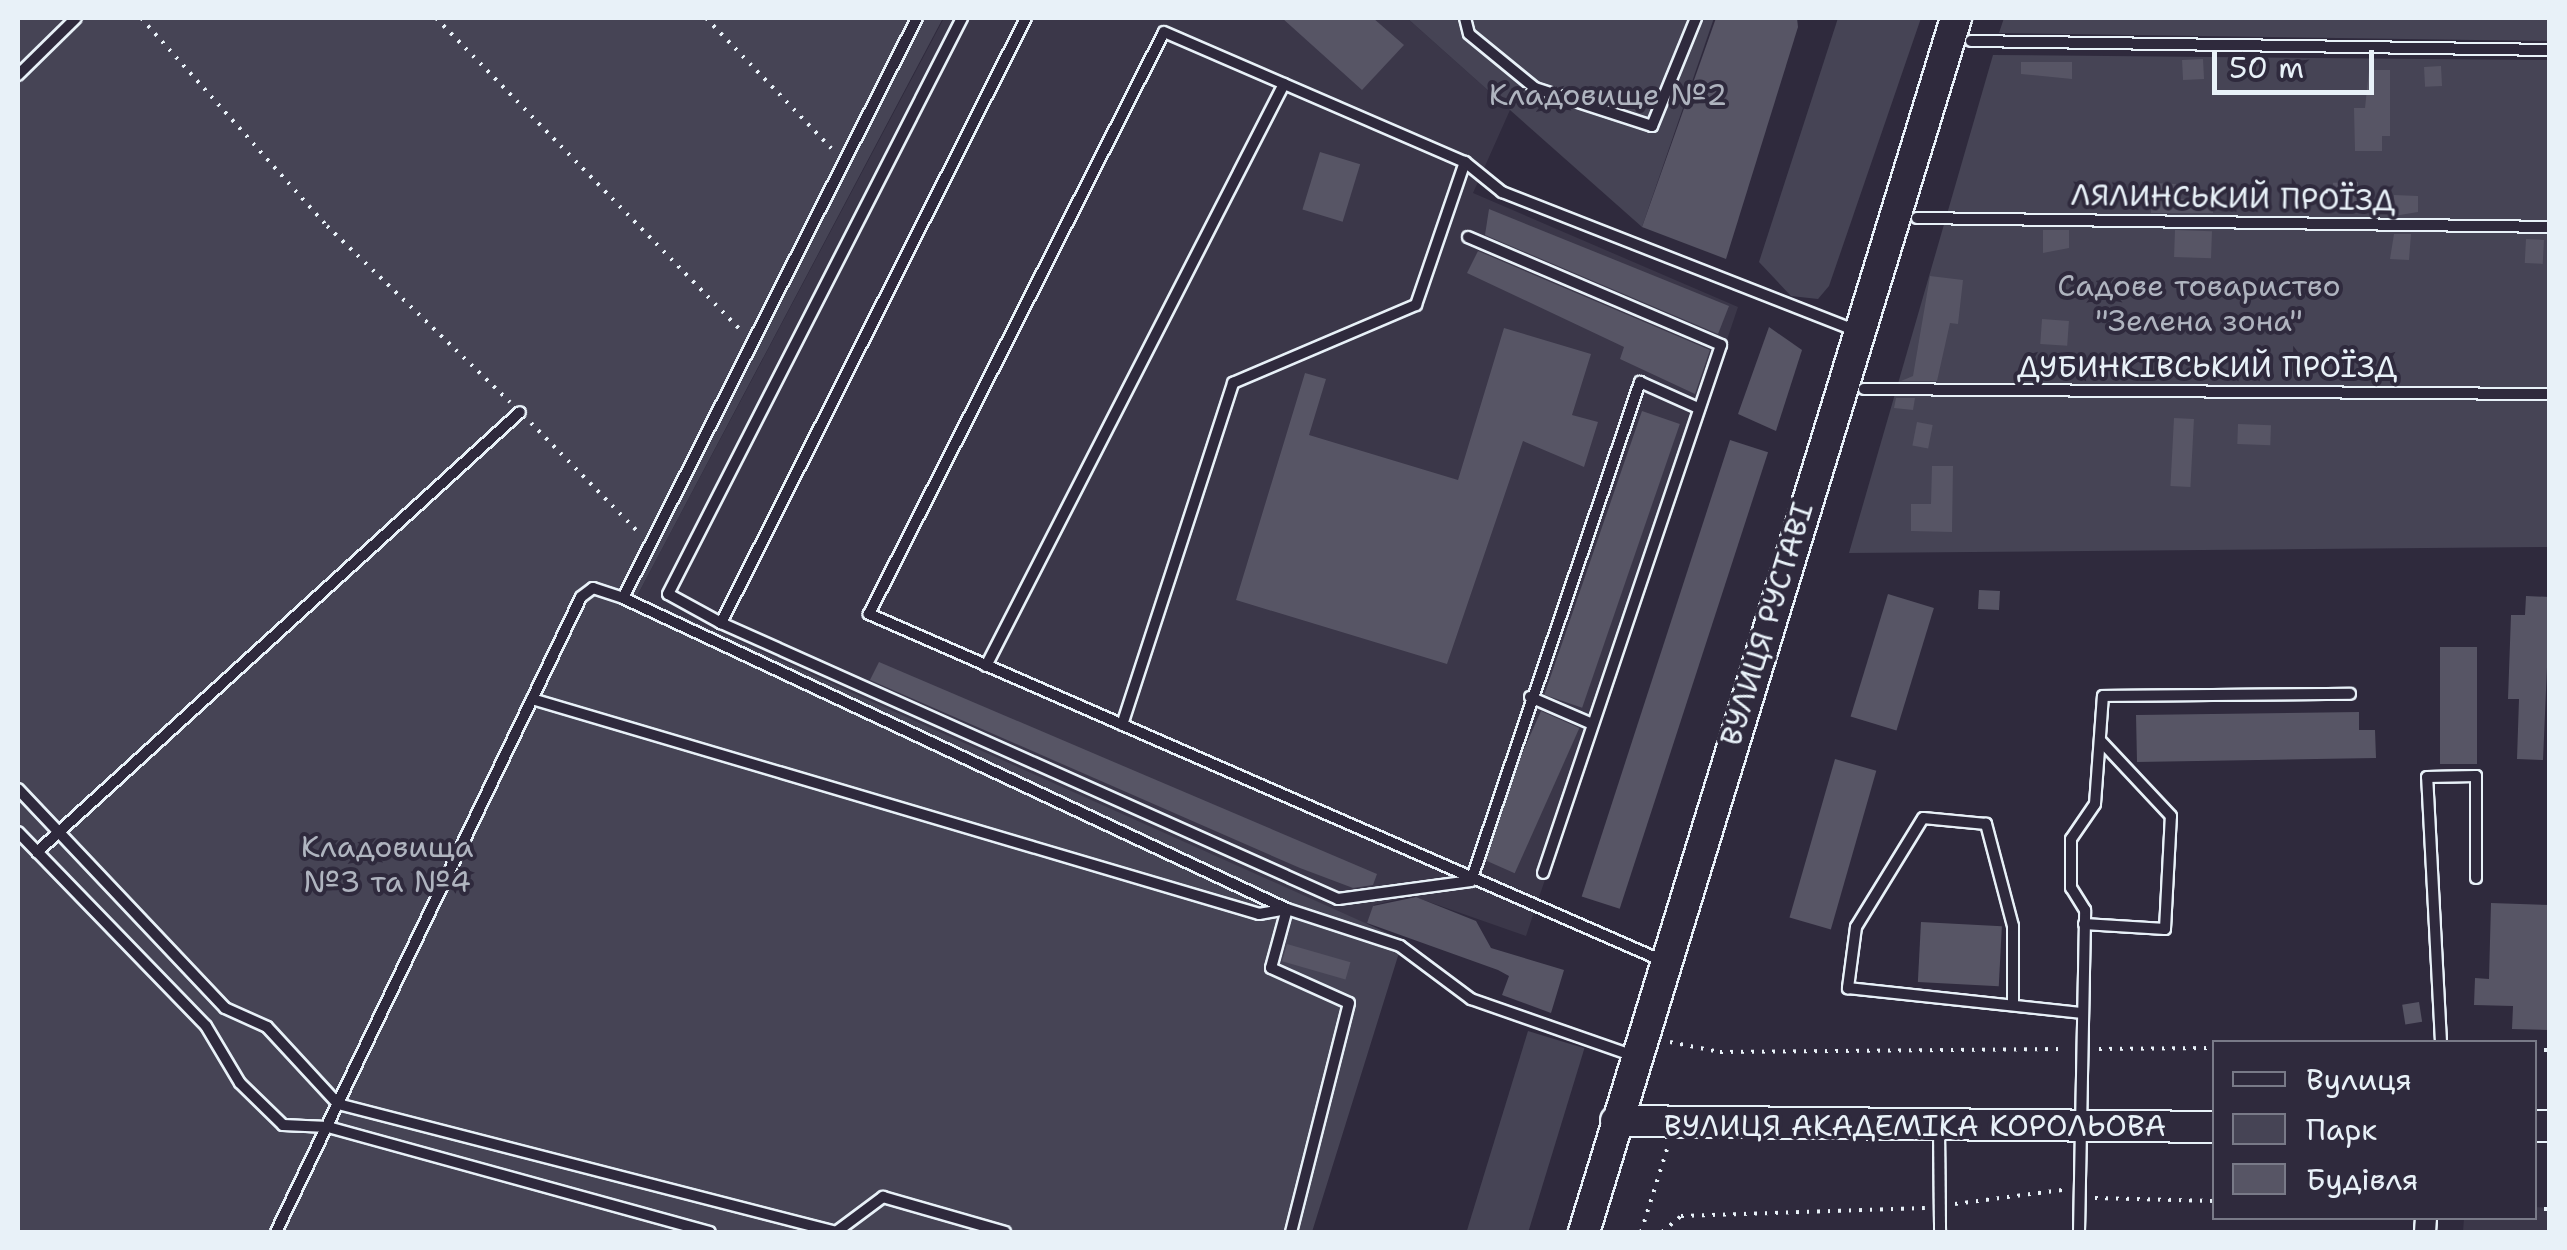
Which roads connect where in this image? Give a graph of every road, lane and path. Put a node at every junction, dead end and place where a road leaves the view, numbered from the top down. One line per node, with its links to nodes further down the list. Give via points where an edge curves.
1 (76, 18): 12 (lane)
2 (140, 18): 24 (path, via 328,226)
3 (436, 18): 20 (path)
4 (706, 18): 14 (path)
5 (917, 18): 14 (lane)
6 (962, 18): 27 (lane, via 668,594)
7 (1026, 18): 27 (lane)
8 (1466, 18): 9 (lane, via 1470,34 1535,88 1652,126)
9 (1696, 18)
10 (1964, 29): 11 (lane); 19 (main road, ВУЛИЦЯ РУСТАВІ)
11 (2550, 50)
12 (18, 75)
13 (1284, 84): 15 (lane); 28 (lane); 28 (lane, via 1164,32 869,614)
14 (844, 162): 20 (lane)
15 (1465, 162): 19 (lane, via 1502,192); 33 (lane, via 1416,305 1233,383)
16 (1917, 218): 17 (lane, ЛЯЛИНСЬКИЙ ПРОЇЗД)
17 (2550, 227)
18 (1468, 237): 23 (lane, via 1721,345)
19 (1857, 332): 44 (main road, ВУЛИЦЯ РУСТАВІ)
20 (753, 339): 25 (lane)
21 (1864, 389): 22 (lane, ДУБИНКІВСЬКИЙ ПРОЇЗД)
22 (2550, 394)
23 (1696, 407): 30 (lane, via 1640,382); 32 (lane)
24 (520, 412): 25 (path); 37 (lane)
25 (649, 543): 26 (lane)
26 (624, 598): 31 (lane, via 586,591); 42 (lane)
27 (721, 622): 41 (lane, via 1338,900)
28 (986, 666): 33 (lane)
29 (2350, 694): 34 (lane, via 2103,696)
30 (1530, 696): 32 (lane); 41 (lane)
31 (532, 699): 42 (lane, via 1259,914); 52 (lane)
32 (1590, 723): 39 (lane)
33 (1122, 725): 41 (lane)
34 (2100, 740): 43 (lane, via 2095,804 2071,838 2071,888); 43 (lane, via 2171,816 2166,930)
35 (18, 789): 37 (lane)
36 (18, 832): 38 (lane)
37 (60, 832): 38 (lane); 52 (lane, via 225,1008 267,1027)
38 (37, 852): 55 (lane, via 206,1026 240,1083 283,1125)
39 (1543, 873)
40 (2476, 878): 47 (lane, via 2476,776 2427,778)
41 (1471, 881): 44 (lane)
42 (1286, 908): 51 (lane, via 1400,946 1471,999); 63 (lane, via 1271,968 1349,1003)
43 (2084, 924): 46 (lane)
44 (1664, 962): 51 (main road, ВУЛИЦЯ РУСТАВІ)
45 (2013, 1005): 45 (lane, via 1848,988 1856,927 1923,818 1986,824 2013,926); 46 (lane)
46 (2083, 1012): 50 (lane)
47 (2442, 1040)
48 (1666, 1042): 50 (path, via 1720,1052)
49 (2212, 1048): 50 (path)
50 (2082, 1049): 57 (lane)
51 (1635, 1056): 53 (main road, ВУЛИЦЯ РУСТАВІ)
52 (338, 1104): 55 (lane); 61 (lane)
53 (1616, 1121): 54 (main road, ВУЛИЦЯ АКАДЕМІКА КОРОЛЬОВА); 64 (main road, ВУЛИЦЯ РУСТАВІ)
54 (1939, 1126): 57 (main road, ВУЛИЦЯ АКАДЕМІКА КОРОЛЬОВА); 66 (lane)
55 (328, 1127): 59 (lane); 60 (lane)
56 (2212, 1127): 57 (main road, ВУЛИЦЯ АКАДЕМІКА КОРОЛЬОВА)
57 (2079, 1128): 67 (lane)
58 (1666, 1150): 65 (path)
59 (276, 1232)
60 (710, 1232)
61 (836, 1232): 62 (lane, via 884,1197)
62 (1005, 1232)
63 (1291, 1232)
64 (1584, 1232)
65 (1641, 1232)
66 (1940, 1232)
67 (2079, 1232)

